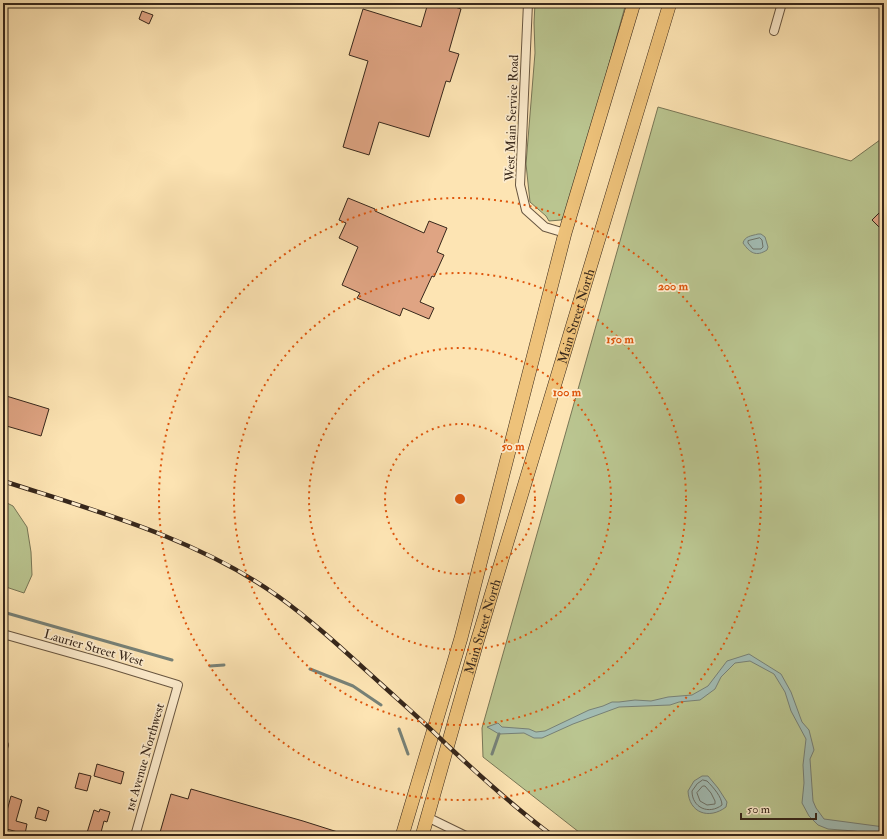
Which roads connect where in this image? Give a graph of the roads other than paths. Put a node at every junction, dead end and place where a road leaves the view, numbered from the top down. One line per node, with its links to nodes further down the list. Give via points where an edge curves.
1 (528, 3): 6 (street, West Main Service Road, via 520,185 526,210 545,227)
2 (634, 3): 6 (main road, Main Street North)
3 (670, 3): 9 (main road, Main Street North, via 477,642)
4 (782, 3): 5 (street)
5 (774, 30)
6 (565, 232): 11 (main road, Main Street North, via 463,630)
7 (3, 634): 8 (street, Laurier Street West)
8 (178, 685): 10 (street, 1st Avenue Northwest)
9 (427, 817): 12 (main road, Main Street North); 13 (street)
10 (134, 836)
11 (402, 836)
12 (422, 836)
13 (466, 836)

